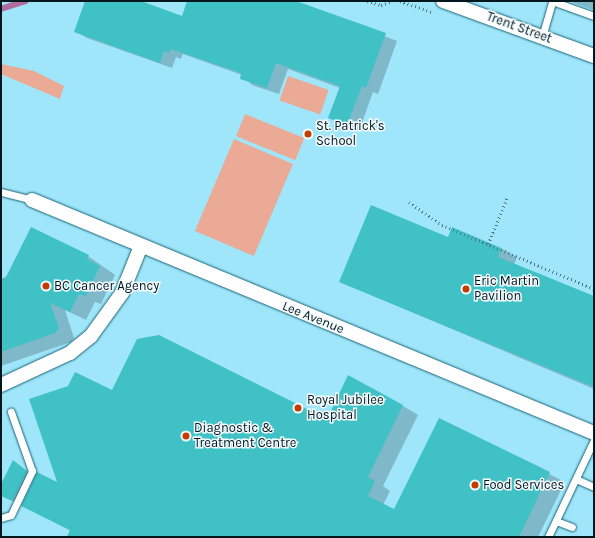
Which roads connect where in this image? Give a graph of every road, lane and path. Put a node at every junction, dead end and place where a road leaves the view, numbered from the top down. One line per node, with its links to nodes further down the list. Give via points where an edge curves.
1 (367, 1): 2 (path, via 381,5)
2 (392, 1)
3 (443, 1): 6 (street, Trent Street)
4 (552, 1): 5 (lane); 6 (lane)
5 (594, 16)
6 (542, 37): 7 (street, Trent Street)
7 (594, 56)
8 (1, 192): 10 (lane)
9 (507, 198): 12 (path)
10 (32, 200): 13 (street, Lee Avenue)
11 (408, 202): 12 (path, via 442,225)
12 (488, 244): 14 (path)
13 (141, 246): 15 (street, via 122,293 91,336 70,353); 17 (street, Lee Avenue)
14 (594, 289)
15 (1, 385)
16 (11, 412): 21 (lane, via 32,471 11,515)
17 (594, 433)
18 (594, 440): 19 (lane)
19 (576, 479): 20 (lane); 22 (lane)
20 (594, 487)
21 (1, 518)
22 (556, 521): 23 (lane); 24 (lane)
23 (572, 527)
24 (548, 537)

